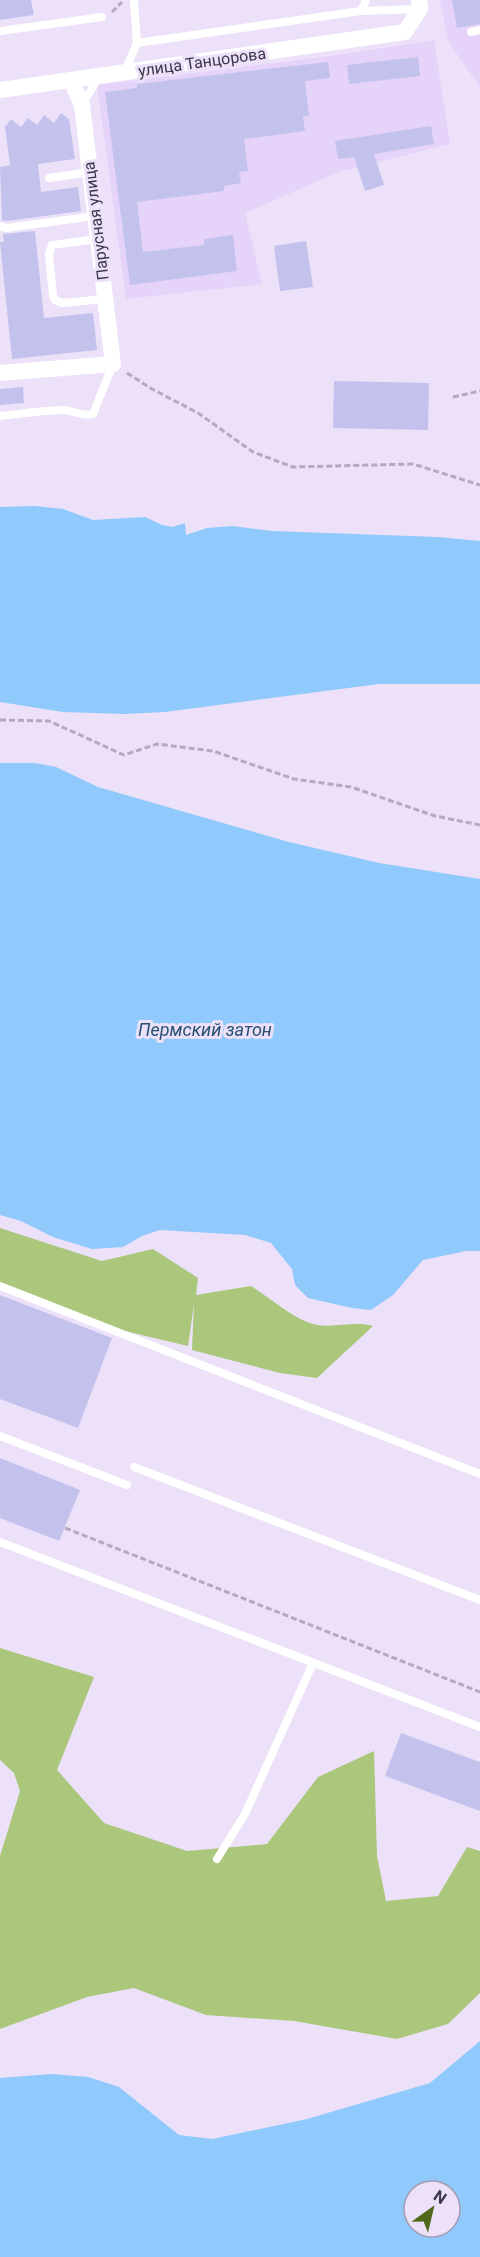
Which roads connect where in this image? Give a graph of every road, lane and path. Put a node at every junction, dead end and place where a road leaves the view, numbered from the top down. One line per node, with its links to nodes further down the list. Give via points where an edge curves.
1 (123, 0): 6 (path)
2 (134, 0): 8 (lane)
3 (366, 0): 5 (lane)
4 (420, 4): 5 (lane); 9 (street, улица Танцорова, via 405,32)
5 (361, 11): 8 (lane)
6 (102, 17): 7 (lane)
7 (0, 31)
8 (137, 43): 9 (lane)
9 (124, 73): 10 (street, улица Танцорова)
10 (99, 76): 11 (street, улица Танцорова); 13 (lane)
11 (71, 80): 12 (street, улица Танцорова); 13 (street, Парусная улица)
12 (0, 90)
13 (82, 105): 14 (street, Парусная улица)
14 (90, 172): 15 (lane); 16 (street, Парусная улица)
15 (49, 178)
16 (95, 216): 17 (lane); 18 (street, Парусная улица)
17 (0, 226)
18 (98, 239): 19 (street, Парусная улица); 19 (lane, via 52,245 49,254 53,296 62,303)
19 (105, 299): 20 (street, Парусная улица)
20 (113, 364): 21 (street); 24 (lane, via 93,414 85,416 68,410); 25 (path, via 198,413 253,452 293,467 413,464)
21 (0, 373)
22 (480, 391): 23 (path)
23 (453, 397)
24 (0, 416)
25 (480, 485)
26 (0, 720): 27 (path, via 49,721 124,755 157,744 213,751 294,779 351,787 435,816)
27 (480, 825)
28 (0, 1286): 31 (lane)
29 (0, 1436): 32 (lane)
30 (134, 1467): 35 (lane)
31 (480, 1474)
32 (127, 1485)
33 (64, 1528): 37 (path)
34 (0, 1542): 36 (lane)
35 (480, 1600)
36 (313, 1663): 38 (lane); 39 (lane, via 245,1814)
37 (480, 1692)
38 (480, 1727)
39 (217, 1859)

